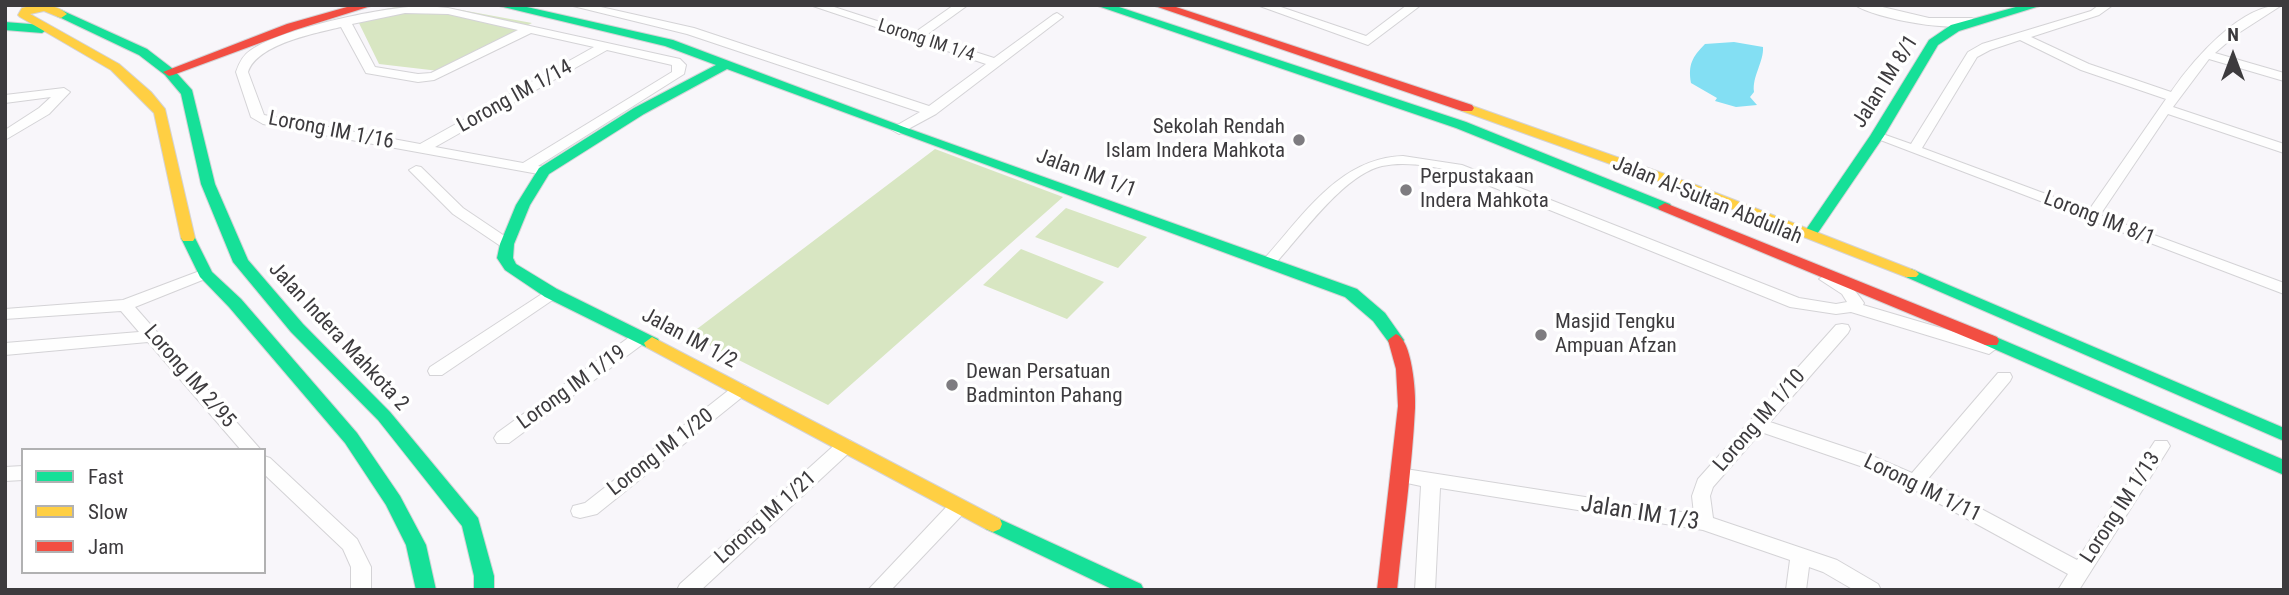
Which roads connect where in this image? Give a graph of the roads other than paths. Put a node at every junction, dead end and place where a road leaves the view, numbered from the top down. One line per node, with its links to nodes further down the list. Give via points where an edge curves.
1 (82, 5): 24 (street)
2 (368, 5): 35 (street, via 291,27)
3 (575, 5): 39 (street, via 690,31)
4 (816, 5): 18 (street, Lorong IM 1/4)
5 (851, 5): 18 (street)
6 (962, 5): 29 (street)
7 (1101, 5): 52 (street, Jalan Al-Sultan Abdullah, via 1461,125)
8 (1158, 5): 50 (street, Jalan Al-Sultan Abdullah, via 1458,103)
9 (1262, 5): 10 (street, via 1368,41)
10 (1415, 5)
11 (1861, 5): 21 (street)
12 (2037, 5): 22 (street, Jalan IM 8/1)
13 (2107, 5): 28 (street, via 2095,13)
14 (508, 6): 34 (street, Jalan IM 1/1, via 669,43)
15 (2272, 8): 19 (street); 32 (street)
16 (5, 10): 17 (street)
17 (21, 10): 24 (street, Jalan Indera Mahkota 2, via 49,9); 27 (street)
18 (839, 13): 29 (street, Lorong IM 1/4)
19 (2284, 16)
20 (1057, 17): 33 (street)
21 (1907, 19): 22 (street); 30 (street)
22 (1978, 21): 30 (street, Jalan IM 8/1)
23 (346, 24): 26 (street, Lorong IM 1/16, via 403,10 436,9); 26 (street, via 370,70 418,78 434,76); 43 (street, Lorong IM 1/16, via 272,45 248,60 242,72 258,117)
24 (87, 25): 35 (street, Jalan Indera Mahkota 2, via 143,52)
25 (5, 26): 27 (street)
26 (530, 29): 31 (street, Lorong IM 1/16)
27 (59, 34): 54 (street, via 114,64 160,112 186,233)
28 (2020, 36): 38 (street); 44 (street, via 1972,55)
29 (914, 38): 33 (street, Lorong IM 1/4)
30 (1933, 43): 42 (street, Jalan IM 8/1)
31 (606, 46): 43 (street, Lorong IM 1/14); 46 (street, Lorong IM 1/16, via 676,62 681,69)
32 (2206, 54): 36 (street); 38 (street)
33 (995, 63): 39 (street)
34 (727, 64): 40 (street, Jalan IM 1/1); 48 (street, via 639,111)
35 (169, 72): 86 (street, Jalan Indera Mahkota 2, via 187,93 208,184 241,262 296,328 384,416 471,523)
36 (2284, 77)
37 (5, 99): 41 (street, via 64,92)
38 (2170, 103): 45 (street); 49 (street)
39 (931, 111): 40 (street)
40 (899, 130): 53 (street, Jalan IM 1/1)
41 (5, 136)
42 (1877, 136): 44 (street, Lorong IM 8/1); 50 (street, Jalan IM 8/1)
43 (423, 148): 46 (street, Lorong IM 1/16)
44 (1915, 149): 49 (street, Lorong IM 8/1)
45 (2284, 149)
46 (524, 168): 48 (street, Lorong IM 1/16)
47 (416, 170): 51 (street, via 439,197)
48 (544, 171): 51 (street)
49 (2092, 216): 55 (street, Lorong IM 8/1)
50 (1810, 234): 69 (street, Jalan Al-Sultan Abdullah)
51 (507, 244): 56 (street, Jalan IM 1/2, via 505,258 510,267)
52 (1788, 256): 58 (street, via 1848,290 1856,303); 65 (street, Jalan Al-Sultan Abdullah)
53 (1269, 262): 58 (street, via 1359,170 1389,161 1429,161 1466,171 1796,303); 76 (street, Jalan IM 1/1, via 1351,293 1388,324 1400,344 1406,376)
54 (205, 274): 57 (street); 85 (street, via 236,303 351,438 393,500 416,545)
55 (2284, 289)
56 (551, 293): 62 (street, Jalan IM 1/2); 64 (street)
57 (125, 305): 59 (street); 61 (street, Lorong IM 2/95)
58 (1851, 307): 65 (street)
59 (5, 314)
60 (1842, 329): 68 (street, Lorong IM 1/10)
61 (154, 336): 63 (street); 73 (street, Lorong IM 2/95)
62 (641, 337): 67 (street, Jalan IM 1/2); 70 (street, Lorong IM 1/19)
63 (5, 349)
64 (436, 371)
65 (2074, 375): 75 (street, Jalan Al-Sultan Abdullah)
66 (2004, 377): 78 (street)
67 (740, 390): 71 (street, Jalan IM 1/2); 80 (street, Lorong IM 1/20, via 590,509)
68 (1758, 424): 78 (street, Lorong IM 1/11); 81 (street, Lorong IM 1/10, via 1705,484 1701,496)
69 (2284, 435)
70 (503, 438)
71 (845, 446): 79 (street, Jalan IM 1/2); 87 (street, Lorong IM 1/21)
72 (2161, 446): 83 (street, Lorong IM 1/13)
73 (250, 448)
74 (266, 465): 84 (street, via 350,544 361,567)
75 (2284, 468)
76 (1399, 475): 77 (street, Jalan IM 1/3); 90 (street, Jalan IM 1/1)
77 (1431, 480): 81 (street, Jalan IM 1/3); 91 (street)
78 (1915, 482): 83 (street, Lorong IM 1/11)
79 (958, 507): 88 (street); 89 (street, Jalan IM 1/2)
80 (580, 511)
81 (1704, 523): 82 (street, Jalan IM 1/3)
82 (1801, 555): 92 (street); 93 (street, Jalan IM 1/3)
83 (2080, 571): 94 (street, Lorong IM 1/13)
84 (361, 590)
85 (426, 590)
86 (484, 590)
87 (687, 590)
88 (878, 590)
89 (1134, 590)
90 (1387, 590)
91 (1425, 590)
92 (1796, 590)
93 (1871, 590)
94 (2068, 590)

